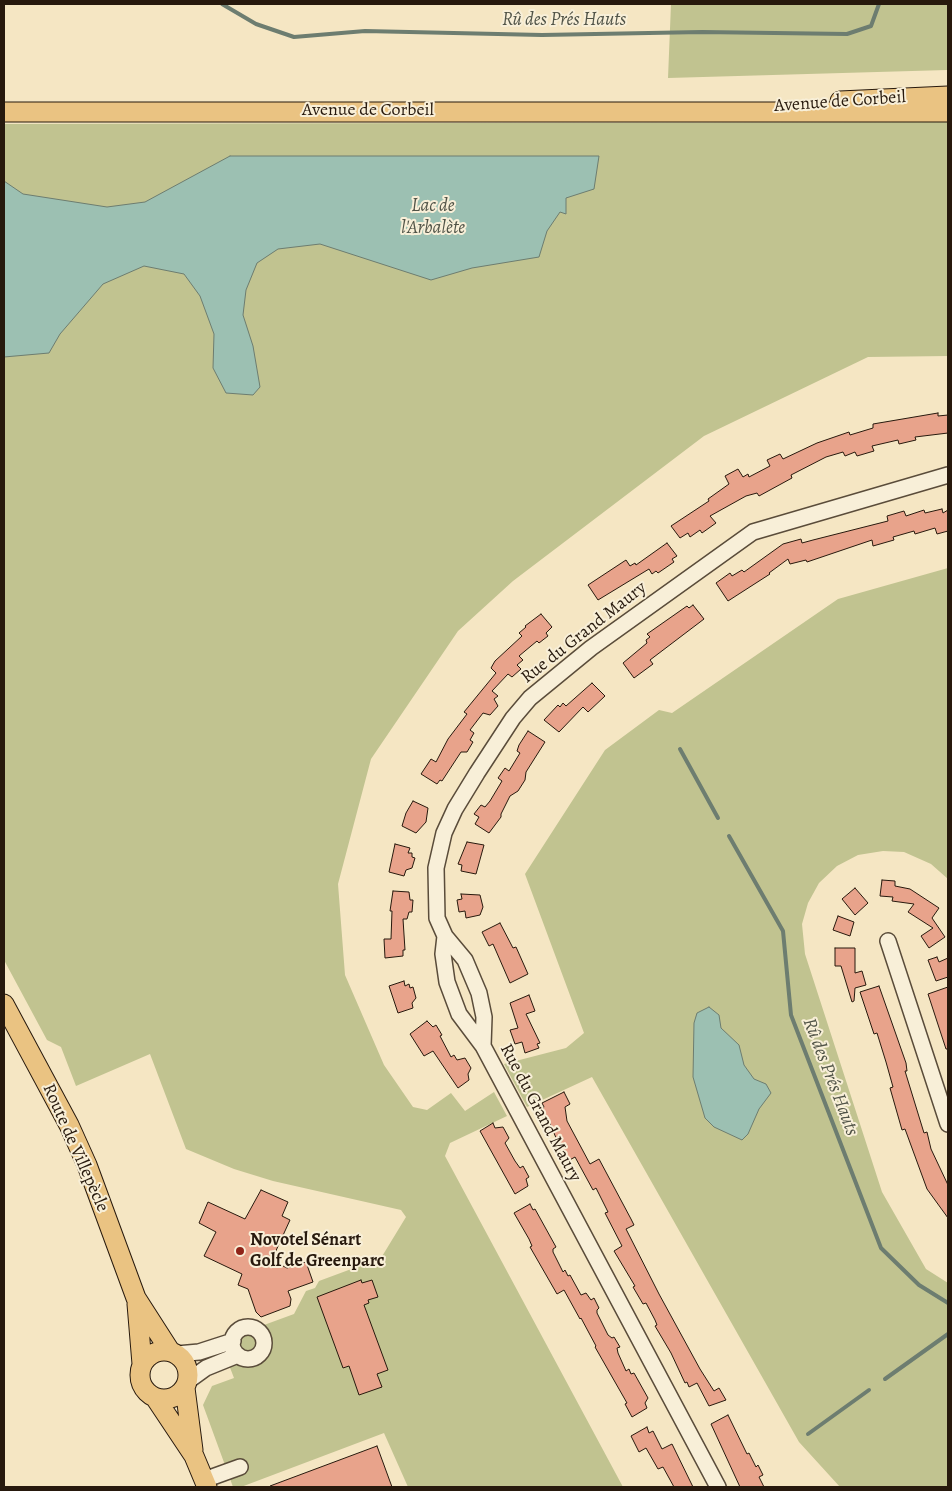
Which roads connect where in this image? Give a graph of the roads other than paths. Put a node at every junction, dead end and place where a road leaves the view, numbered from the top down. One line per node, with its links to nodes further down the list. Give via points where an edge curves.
1 (948, 96): 2 (main road, Avenue de Corbeil, via 876,98)
2 (732, 110): 3 (main road, Avenue de Corbeil); 4 (main road, Avenue de Corbeil)
3 (4, 112)
4 (948, 112)
5 (948, 475): 6 (street, Rue du Grand Maury, via 753,532 591,648 530,698 477,772 444,833 436,868 436,890 437,918)
6 (445, 936): 9 (street, via 443,954 447,982 459,1014); 9 (street, Rue du Grand Maury, via 465,960 479,993 484,1018)
7 (888, 941): 10 (street)
8 (4, 1004): 11 (main road, Route de Villepècle, via 87,1165)
9 (483, 1046): 19 (street, Rue du Grand Maury)
10 (948, 1124)
11 (136, 1298): 12 (main road, Route de Villepècle); 13 (main road, Route de Villepècle)
12 (174, 1353): 13 (main road, via 154,1353); 14 (main road, via 187,1366); 14 (street, via 235,1348)
13 (142, 1364): 15 (main road, via 140,1380 149,1394)
14 (186, 1385): 15 (main road, via 172,1398); 16 (main road)
15 (156, 1398): 16 (main road)
16 (194, 1456): 18 (main road)
17 (240, 1467): 18 (street)
18 (206, 1483)
19 (718, 1487)

